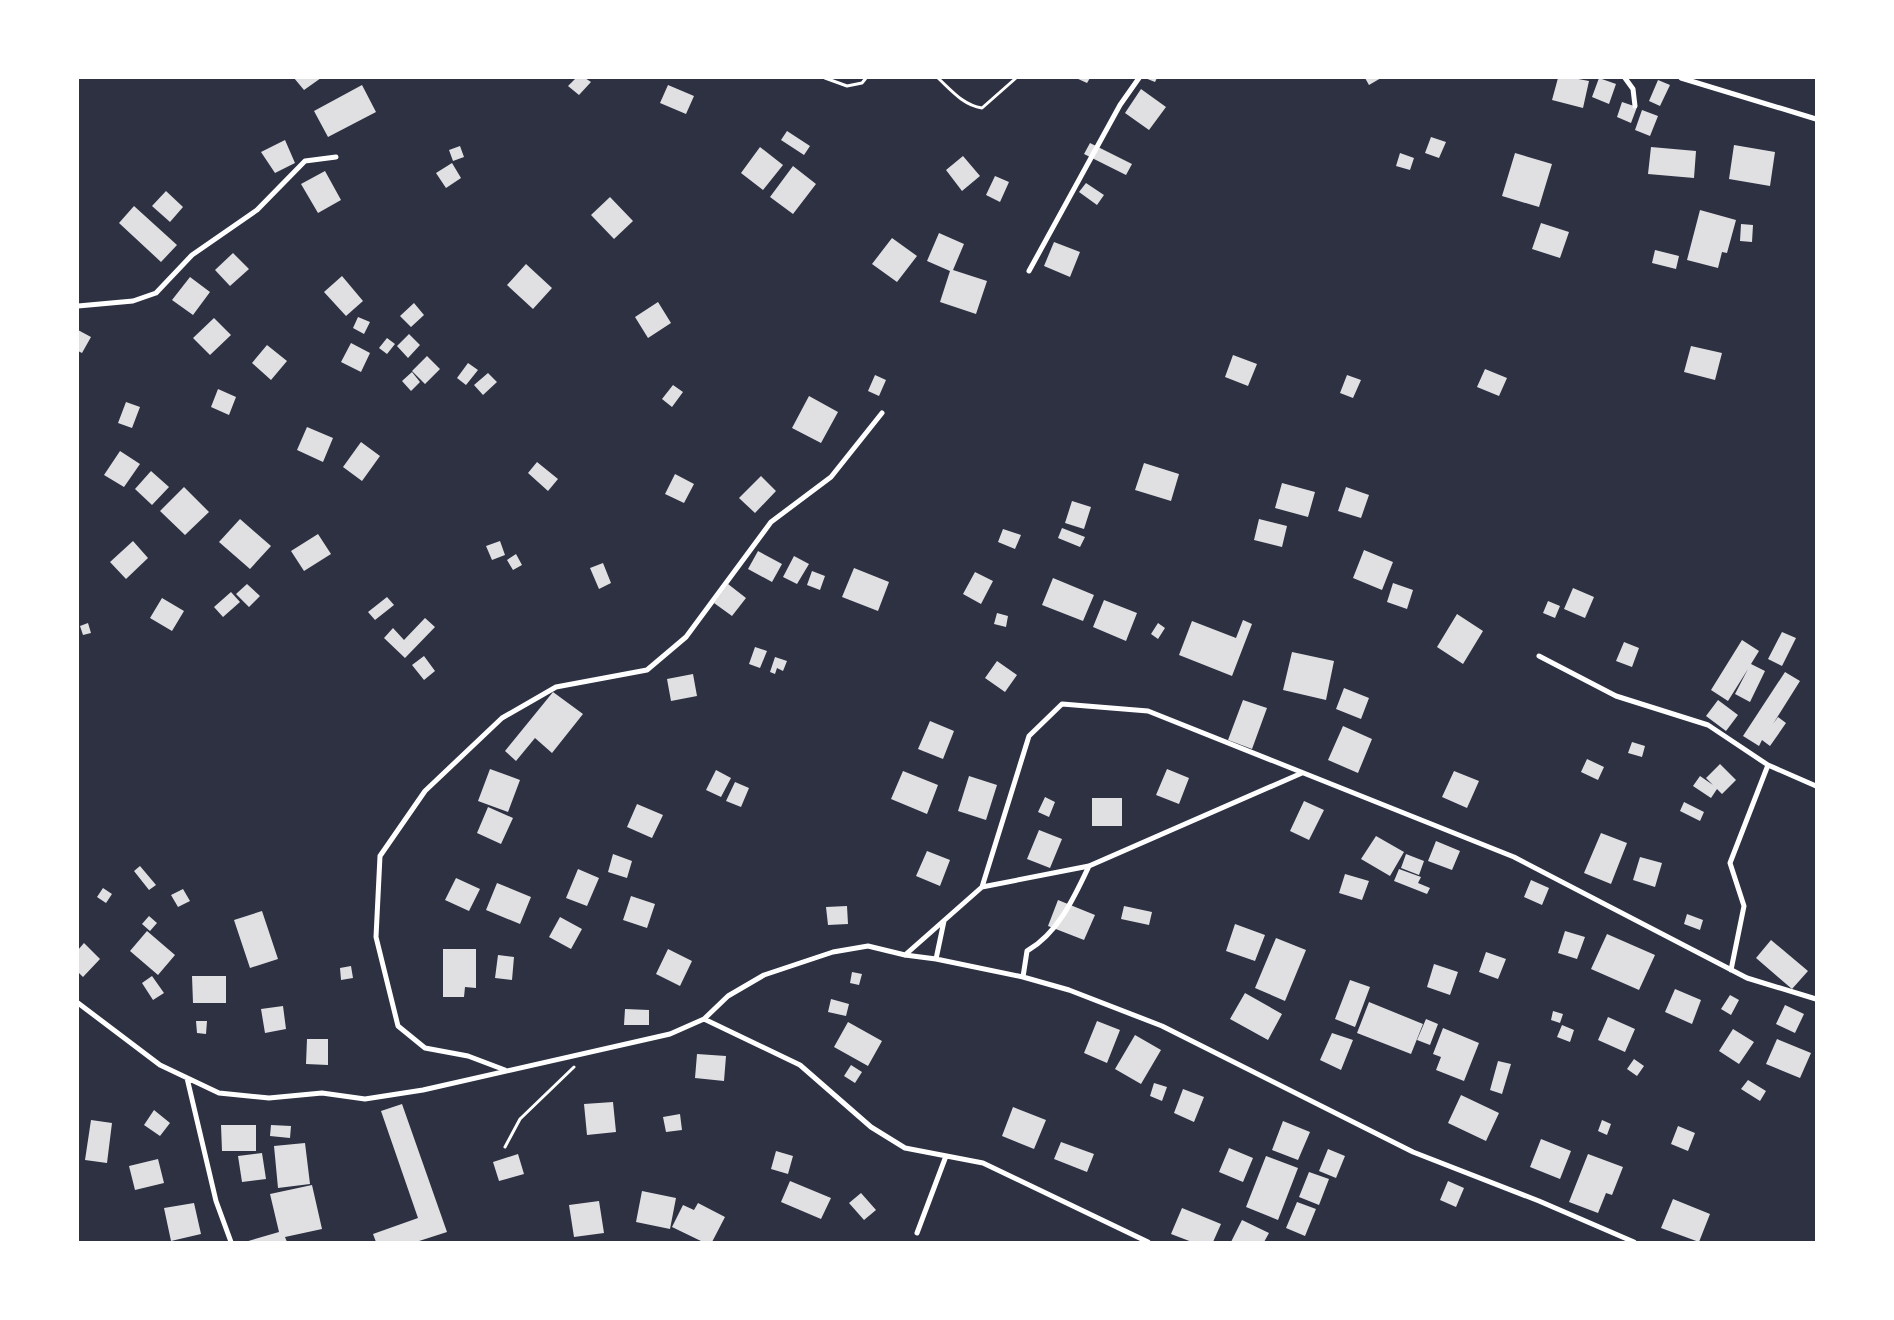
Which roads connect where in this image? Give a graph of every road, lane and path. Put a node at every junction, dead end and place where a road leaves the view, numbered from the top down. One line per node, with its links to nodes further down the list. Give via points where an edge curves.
1 (826, 78): 2 (path, via 847,86 862,83)
2 (866, 78)
3 (938, 78): 4 (path, via 964,101 982,108)
4 (1016, 78)
5 (1139, 78): 11 (street, via 1120,105)
6 (1625, 78): 8 (street, via 1633,89)
7 (1681, 78): 9 (street)
8 (1634, 106)
9 (1816, 118)
10 (336, 157): 12 (street, via 305,161 257,210 192,255 156,293 133,301)
11 (1029, 271)
12 (78, 306)
13 (882, 413): 29 (street, via 831,477 771,522 686,637 647,670 556,687 502,718 424,791 380,856 376,936 398,1026 425,1048 468,1056)
14 (1540, 656): 15 (street, via 1616,696 1708,725)
15 (1768, 765): 17 (street); 23 (street, via 1730,863 1744,906)
16 (1302, 772): 18 (street); 19 (street, via 1148,711 1062,704 1029,736); 23 (street, via 1514,857)
17 (1816, 786)
18 (1089, 866): 19 (street); 24 (street, via 1068,907 1043,942 1027,952)
19 (982, 888): 20 (street)
20 (944, 921): 21 (street); 22 (street)
21 (905, 955): 22 (street); 27 (street, via 868,946 833,952 764,975 728,996)
22 (936, 959): 24 (street)
23 (1731, 970): 25 (street, via 1747,978)
24 (1023, 977): 36 (street, via 1069,990 1162,1026 1413,1152)
25 (1816, 998)
26 (78, 1003): 30 (street, via 160,1065)
27 (704, 1019): 28 (street, via 670,1034); 32 (street, via 800,1065 871,1126 905,1148)
28 (593, 1050): 29 (street); 31 (path, via 520,1118)
29 (506, 1071): 30 (street, via 365,1099 322,1093 269,1098 219,1093)
30 (187, 1078): 34 (street, via 216,1201)
31 (505, 1147)
32 (946, 1156): 33 (street); 35 (street, via 983,1163)
33 (918, 1233)
34 (231, 1242)
35 (1148, 1242)
36 (1634, 1242)

